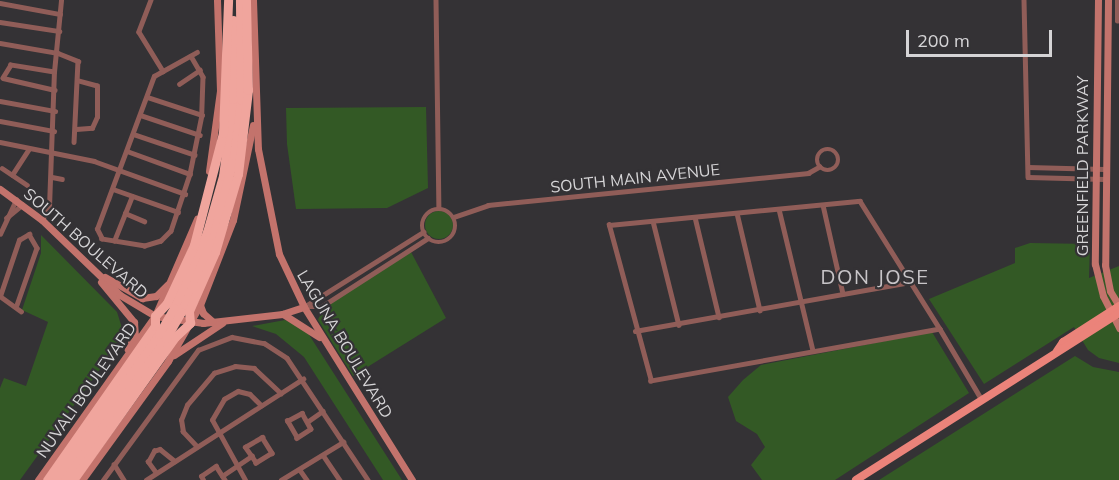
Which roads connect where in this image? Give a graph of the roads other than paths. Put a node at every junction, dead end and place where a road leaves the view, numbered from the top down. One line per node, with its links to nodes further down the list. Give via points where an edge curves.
1 (61, 0): 14 (street)
2 (151, 0): 23 (street, via 139,32)
3 (217, 0): 79 (main road, via 220,91 216,131 200,210)
4 (231, 0): 88 (highway, via 233,99 227,154 207,232); 93 (highway, via 226,97 213,182 187,261 167,303)
5 (240, 0): 88 (highway, via 241,100 234,155 214,236)
6 (246, 0): 97 (highway, via 248,90 238,174 224,228 189,311)
7 (254, 0): 30 (main road, LAGUNA BOULEVARD)
8 (436, 0): 64 (street)
9 (1024, 0): 46 (street)
10 (1098, 0): 48 (main road, GREENFIELD PARKWAY)
11 (1108, 0): 49 (main road, GREENFIELD PARKWAY)
12 (1117, 0): 15 (street)
13 (0, 3): 14 (street)
14 (60, 14): 17 (street)
15 (1117, 21)
16 (0, 22): 17 (street)
17 (59, 31): 20 (street)
18 (0, 43): 20 (street)
19 (197, 52): 21 (street)
20 (58, 53): 24 (street); 25 (street, via 78,61)
21 (191, 56): 22 (street); 23 (street)
22 (200, 70): 26 (street); 33 (street)
23 (164, 71): 28 (street, via 154,76)
24 (54, 72): 27 (street); 27 (street, via 11,65 3,78)
25 (78, 81): 35 (street); 35 (street, via 98,86 97,117 92,128)
26 (179, 84)
27 (55, 90): 31 (street)
28 (147, 97): 32 (street); 33 (street)
29 (0, 101): 31 (street)
30 (256, 109): 84 (main road, LAGUNA BOULEVARD, via 237,206); 87 (main road, LAGUNA BOULEVARD, via 274,240)
31 (55, 111): 36 (street)
32 (140, 115): 37 (street); 38 (street)
33 (202, 115): 38 (street)
34 (0, 121): 36 (street)
35 (76, 129): 40 (street)
36 (54, 131): 43 (street)
37 (134, 134): 42 (street); 44 (street)
38 (200, 135): 44 (street)
39 (0, 142): 41 (street)
40 (74, 142)
41 (29, 149): 43 (street); 52 (street)
42 (127, 151): 50 (street); 51 (street)
43 (53, 154): 50 (street); 53 (street)
44 (195, 155): 51 (street)
45 (819, 167): 45 (street, via 825,171 834,169 839,162 837,154 830,149 822,151 817,159); 69 (street, SOUTH MAIN AVENUE, via 808,173 488,205)
46 (1028, 167): 48 (street); 55 (street, via 1028,177)
47 (2, 168): 52 (street)
48 (1094, 168): 49 (street); 55 (main road, GREENFIELD PARKWAY)
49 (1104, 169): 56 (main road, GREENFIELD PARKWAY)
50 (120, 170): 59 (street); 60 (street)
51 (190, 174): 60 (street)
52 (12, 175): 57 (street)
53 (52, 177): 54 (street); 71 (street, via 49,207)
54 (62, 179)
55 (1094, 179): 56 (street); 92 (main road, GREENFIELD PARKWAY, via 1095,264)
56 (1104, 179): 86 (main road, GREENFIELD PARKWAY, via 1105,265 1110,291)
57 (27, 185)
58 (0, 189): 62 (main road, SOUTH BOULEVARD)
59 (113, 189): 61 (street); 77 (street, via 98,233)
60 (185, 194): 66 (street)
61 (132, 196): 66 (street); 67 (street)
62 (19, 202): 71 (main road, SOUTH BOULEVARD); 75 (street)
63 (823, 205): 65 (street); 80 (street, via 860,201); 81 (street)
64 (440, 208): 69 (street); 74 (street, via 425,216)
65 (779, 209): 68 (street); 83 (street)
66 (178, 212): 77 (street, via 171,231 161,241 146,246)
67 (125, 213): 72 (street); 77 (street)
68 (737, 213): 70 (street); 89 (street)
69 (454, 217): 76 (street, via 456,229 450,239 439,243)
70 (695, 217): 73 (street); 94 (street)
71 (40, 219): 78 (main road, SOUTH BOULEVARD)
72 (144, 221)
73 (652, 221): 98 (street); 101 (street, via 609,225)
74 (423, 232): 76 (street); 87 (street)
75 (0, 234)
76 (428, 238): 87 (street, via 321,307)
77 (114, 241)
78 (93, 270): 79 (main road, via 146,298 161,292); 93 (main road, SOUTH BOULEVARD, via 123,298); 107 (main road, via 136,327 135,337)
79 (177, 272): 93 (main road)
80 (910, 282): 81 (street); 100 (street)
81 (843, 294): 83 (street)
82 (0, 296): 85 (street); 85 (street, via 20,240 29,234 37,248)
83 (801, 302): 89 (street); 104 (street)
84 (200, 304): 96 (main road, via 203,314); 97 (main road, LAGUNA BOULEVARD)
85 (17, 305): 90 (street)
86 (1119, 306): 92 (main road)
87 (304, 307): 91 (main road, SOUTH BOULEVARD); 103 (main road, LAGUNA BOULEVARD)
88 (177, 310): 102 (highway, bridge)
89 (760, 310): 94 (street)
90 (21, 311)
91 (282, 314): 95 (main road, SOUTH BOULEVARD); 103 (main road, via 303,324)
92 (1114, 315): 99 (main road, GREENFIELD PARKWAY); 109 (main road, via 1063,342 1057,351)
93 (155, 316): 97 (main road, SOUTH BOULEVARD); 107 (main road, NUVALI BOULEVARD); 125 (highway, via 155,326 138,352)
94 (718, 317): 98 (street)
95 (227, 320): 96 (main road, SOUTH BOULEVARD); 105 (main road, via 190,341)
96 (213, 322): 97 (main road, SOUTH BOULEVARD)
97 (190, 323): 105 (main road); 128 (highway, via 175,337)
98 (679, 325): 101 (street)
99 (1119, 328)
100 (940, 329): 104 (street); 109 (street)
101 (635, 331): 104 (street, via 651,381)
102 (163, 336): 126 (highway); 127 (highway)
103 (325, 342): 139 (main road, LAGUNA BOULEVARD)
104 (813, 351)
105 (168, 361): 129 (main road)
106 (303, 379): 108 (street); 111 (street); 119 (street, via 287,358 264,343 232,337 214,342 198,350 184,365)
107 (109, 382): 124 (main road, NUVALI BOULEVARD)
108 (281, 393): 110 (street); 115 (street, via 254,368 235,366 214,373 187,405 181,420 183,432)
109 (982, 400): 140 (main road)
110 (261, 405): 113 (street); 113 (street, via 249,394 238,392 224,399 212,420)
111 (323, 411): 112 (street); 114 (street)
112 (307, 422): 112 (street, via 302,413 287,421 297,438 311,429)
113 (218, 435): 115 (street); 120 (street)
114 (344, 442): 116 (street); 138 (street)
115 (197, 447): 118 (street)
116 (323, 455): 121 (street); 137 (street)
117 (252, 456): 117 (street, via 256,463 272,453 262,437 246,447); 120 (street)
118 (175, 461): 122 (street); 122 (street, via 160,449 153,451 148,462)
119 (114, 464): 130 (street); 131 (street)
120 (236, 466): 123 (street); 134 (street)
121 (300, 470): 135 (street); 136 (street)
122 (156, 473): 132 (street)
123 (224, 478): 133 (street, via 216,466 201,476)
124 (38, 480)
125 (47, 480)
126 (56, 480)
127 (65, 480)
128 (73, 480)
129 (82, 480)
130 (103, 480)
131 (124, 480)
132 (146, 480)
133 (203, 480)
134 (245, 480)
135 (281, 480)
136 (307, 480)
137 (340, 480)
138 (368, 480)
139 (412, 480)
140 (856, 480)

